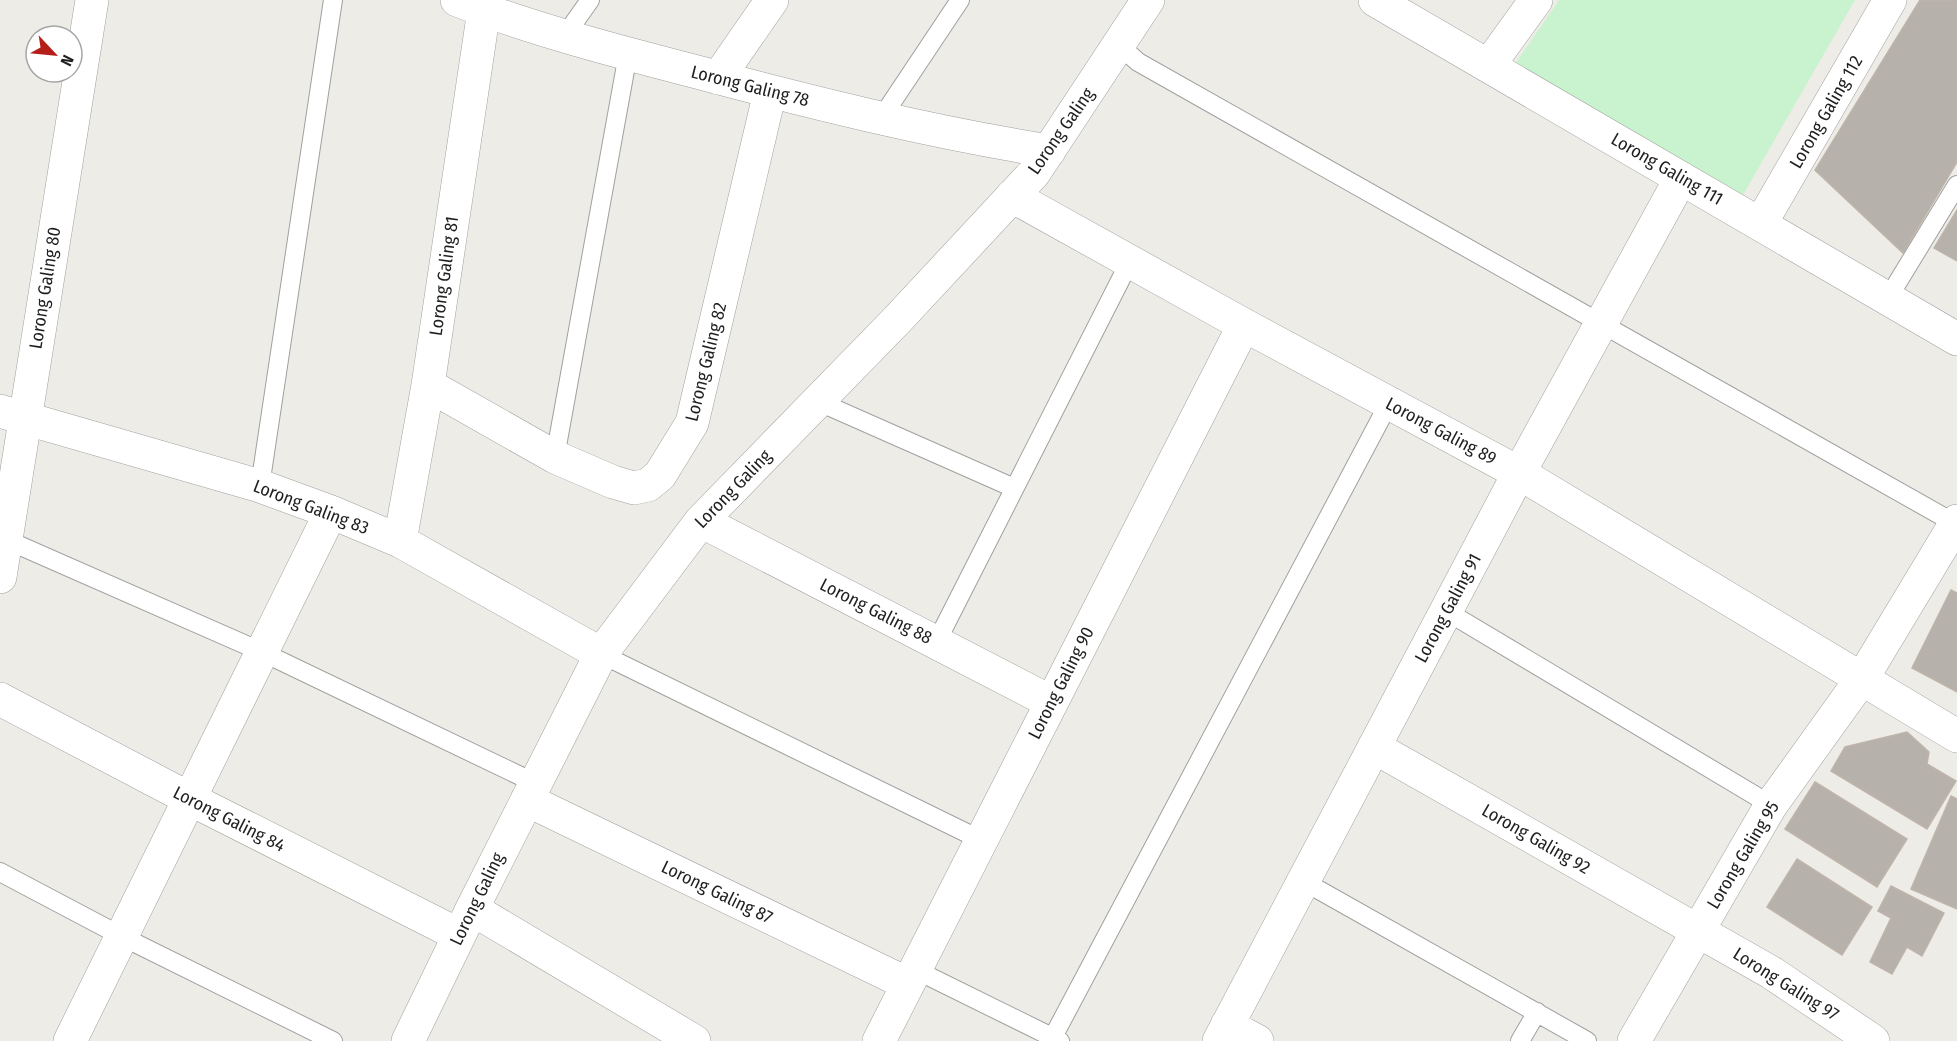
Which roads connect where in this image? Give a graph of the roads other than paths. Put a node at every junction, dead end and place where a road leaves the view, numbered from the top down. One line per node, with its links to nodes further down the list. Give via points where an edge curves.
1 (92, 0): 31 (street, Lorong Galing 80)
2 (333, 0): 34 (lane)
3 (590, 0): 11 (lane)
4 (772, 0): 15 (street)
5 (960, 0): 17 (lane)
6 (1148, 0): 12 (street, Lorong Galing)
7 (1375, 0): 14 (street, Lorong Galing 111)
8 (1536, 0): 14 (street)
9 (1890, 0): 22 (street, Lorong Galing 112)
10 (470, 5): 11 (street, Lorong Galing 78); 28 (street, Lorong Galing 81)
11 (564, 37): 13 (street, Lorong Galing 78)
12 (1119, 45): 18 (street, Lorong Galing); 26 (lane, via 1138,62)
13 (628, 54): 15 (street, Lorong Galing 78); 32 (lane)
14 (1489, 65): 19 (street, Lorong Galing 111)
15 (718, 78): 16 (street, Lorong Galing 78)
16 (770, 92): 17 (street, Lorong Galing 78); 32 (street, Lorong Galing 82, via 699,397 682,442 660,475 648,485 634,488)
17 (882, 117): 18 (street, Lorong Galing 78)
18 (1049, 151): 21 (street, Lorong Galing)
19 (1681, 177): 22 (street, Lorong Galing 111); 26 (street, Lorong Galing 91)
20 (1957, 185): 24 (lane)
21 (1012, 195): 23 (street, Lorong Galing 89); 29 (street, Lorong Galing)
22 (1761, 224): 24 (street, Lorong Galing 111)
23 (1130, 261): 25 (street, Lorong Galing 89); 35 (lane)
24 (1888, 298): 27 (street, Lorong Galing 111)
25 (1244, 325): 30 (street, Lorong Galing 89); 48 (street, Lorong Galing 90)
26 (1601, 325): 33 (street, Lorong Galing 91); 38 (lane)
27 (1957, 339)
28 (428, 385): 32 (street, Lorong Galing 82); 40 (street, Lorong Galing 81)
29 (817, 401): 35 (lane); 37 (street, Lorong Galing)
30 (1389, 403): 33 (street, Lorong Galing 89); 63 (lane)
31 (12, 414): 34 (street, Lorong Galing 83); 39 (street, Lorong Galing 80)
32 (555, 457)
33 (1519, 473): 42 (street, Lorong Galing 91); 46 (street, Lorong Galing 89)
34 (260, 486): 36 (street, Lorong Galing 83)
35 (1014, 488): 43 (lane)
36 (331, 513): 40 (street, Lorong Galing 83); 44 (street)
37 (701, 521): 43 (street, Lorong Galing 88); 45 (street, Lorong Galing)
38 (1956, 523): 46 (street, Lorong Galing 95)
39 (7, 540): 41 (street, Lorong Galing 80); 44 (lane)
40 (400, 541): 45 (street, Lorong Galing 83)
41 (0, 577)
42 (1446, 610): 50 (street, Lorong Galing 91); 53 (lane)
43 (936, 643): 48 (street, Lorong Galing 88)
44 (262, 652): 51 (lane); 52 (street)
45 (601, 654): 51 (street, Lorong Galing); 54 (lane)
46 (1863, 677): 49 (street, Lorong Galing 89); 53 (street, Lorong Galing 95)
47 (0, 699): 52 (street, Lorong Galing 84)
48 (1051, 702): 54 (street, Lorong Galing 90)
49 (1957, 736)
50 (1374, 747): 56 (street, Lorong Galing 91); 58 (street, Lorong Galing 92)
51 (531, 791): 57 (street, Lorong Galing); 60 (street, Lorong Galing 87)
52 (190, 800): 57 (street, Lorong Galing 84); 59 (street)
53 (1772, 805): 58 (street, Lorong Galing 95)
54 (981, 840): 60 (street, Lorong Galing 90)
55 (0, 872): 59 (lane)
56 (1303, 881): 61 (lane); 62 (street, Lorong Galing 91)
57 (465, 922): 64 (street, Lorong Galing); 67 (street, Lorong Galing 84)
58 (1698, 930): 72 (street, Lorong Galing 95); 73 (street, Lorong Galing 97, via 1772,973)
59 (123, 937): 65 (street); 66 (lane)
60 (912, 977): 63 (lane); 68 (street, Lorong Galing 90)
61 (1537, 1012): 70 (lane); 71 (lane)
62 (1223, 1033): 69 (street)
63 (1056, 1039)
64 (410, 1040)
65 (70, 1041)
66 (333, 1041)
67 (694, 1041)
68 (879, 1041)
69 (1257, 1041)
70 (1520, 1041)
71 (1587, 1041)
72 (1634, 1041)
73 (1873, 1041)

